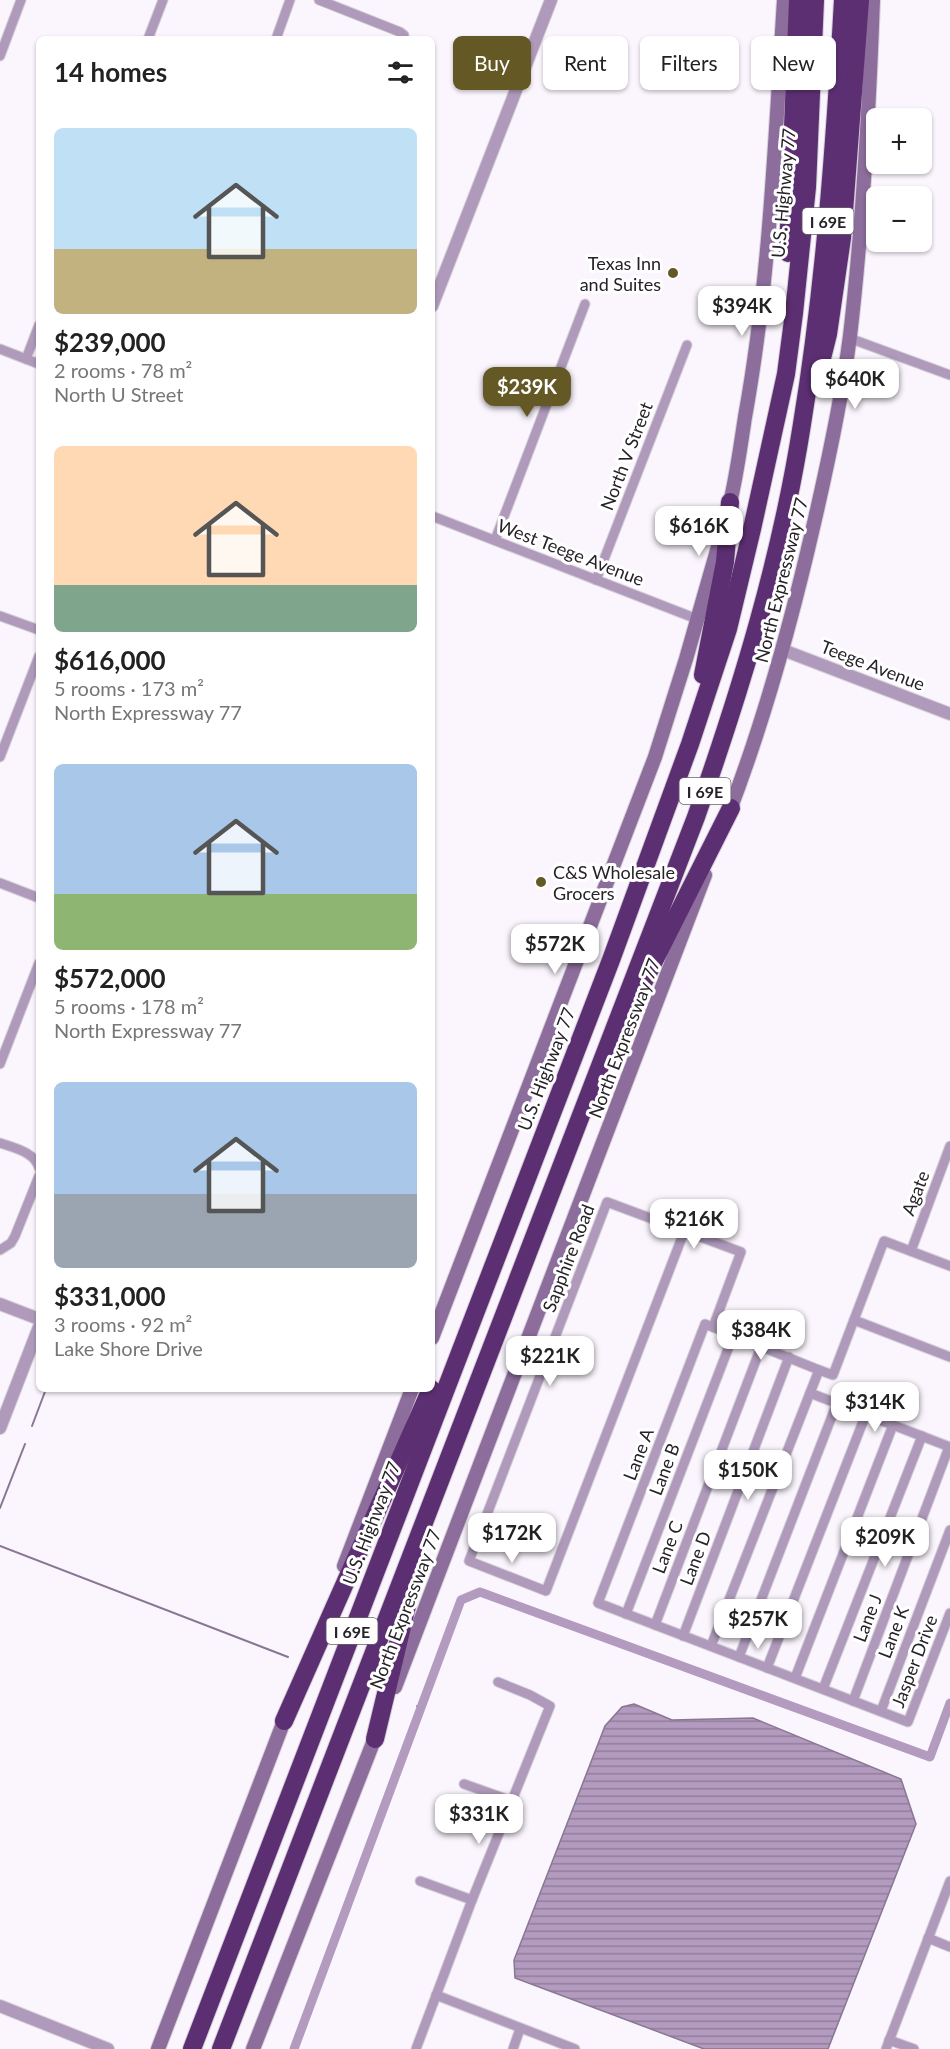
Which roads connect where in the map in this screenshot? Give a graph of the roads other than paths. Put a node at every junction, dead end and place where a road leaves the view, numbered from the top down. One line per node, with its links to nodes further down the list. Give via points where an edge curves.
1 (21, 0): 15 (street)
2 (163, 0): 12 (street)
3 (290, 0): 13 (street)
4 (319, 0): 14 (street)
5 (551, 0): 16 (street)
6 (784, 0): 27 (main road, via 765,286)
7 (798, 0): 25 (highway, via 789,249 775,387)
8 (860, 0): 26 (highway, via 839,260 828,334)
9 (873, 0): 19 (main road, North Expressway 77)
10 (814, 7): 25 (highway, U.S. Highway 77 / I 69E, via 807,187 793,323)
11 (842, 7): 26 (highway, I 69E, via 825,252)
12 (149, 36)
13 (277, 36)
14 (403, 36)
15 (0, 56)
16 (435, 298)
17 (585, 304): 29 (street)
18 (36, 333): 22 (street)
19 (849, 338): 24 (street); 34 (main road, North Expressway 77, via 829,457)
20 (687, 345): 30 (street, North V Street)
21 (0, 348): 22 (street)
22 (26, 359): 23 (street)
23 (36, 363)
24 (950, 375)
25 (777, 407): 37 (highway, U.S. Highway 77 / I 69E, via 728,629)
26 (802, 426): 45 (highway, I 69E, via 755,640 726,731)
27 (730, 502): 32 (main road); 37 (highway, via 725,562)
28 (435, 517): 29 (street, West Teege Avenue)
29 (495, 540): 30 (street, West Teege Avenue)
30 (596, 580): 32 (street, West Teege Avenue)
31 (0, 616): 33 (street)
32 (698, 619): 58 (main road, via 655,757)
33 (36, 629)
34 (783, 650): 36 (street, Teege Avenue); 39 (main road, North Expressway 77)
35 (36, 664): 38 (street)
36 (950, 714)
37 (690, 744): 49 (highway, U.S. Highway 77 / I 69E)
38 (0, 757)
39 (731, 808): 45 (highway, via 634,1001); 90 (main road, North Expressway 77)
40 (0, 883): 41 (street)
41 (36, 897)
42 (36, 971): 43 (street)
43 (0, 1064)
44 (0, 1143): 47 (street)
45 (570, 1144): 71 (highway, I 69E)
46 (950, 1146): 52 (street, Agate)
47 (36, 1160)
48 (36, 1184): 51 (street, via 15,1236)
49 (510, 1221): 65 (highway); 102 (highway, U.S. Highway 77 / I 69E)
50 (684, 1232): 50 (street, Sapphire Road, via 546,1591 469,1561 607,1203); 57 (street, via 741,1252)
51 (0, 1250)
52 (911, 1251): 53 (street); 56 (street, via 884,1241)
53 (950, 1266)
54 (0, 1304): 55 (street)
55 (36, 1318)
56 (854, 1320): 62 (street); 64 (street, via 833,1375)
57 (713, 1328): 60 (street); 78 (street, Lane A, via 705,1324 598,1603)
58 (435, 1330)
59 (36, 1335): 73 (street)
60 (733, 1336): 61 (street); 78 (street, Lane B)
61 (761, 1347): 63 (street); 79 (street, Lane C)
62 (950, 1357)
63 (789, 1358): 64 (street); 80 (street, Lane D)
64 (819, 1370): 68 (street)
65 (435, 1382)
66 (411, 1392): 89 (main road)
67 (430, 1392): 89 (highway)
68 (810, 1393): 69 (street); 81 (street)
69 (837, 1403): 70 (street); 82 (street)
70 (866, 1414): 72 (street); 83 (street)
71 (466, 1415): 90 (highway, via 415,1574); 105 (highway, I 69E)
72 (893, 1425): 74 (street); 84 (street)
73 (0, 1428)
74 (922, 1436): 75 (street); 86 (street)
75 (950, 1447): 87 (street, Lane J)
76 (950, 1530): 88 (street, Lane K)
77 (950, 1613): 88 (street, Jasper Drive, via 908,1722)
78 (626, 1614): 79 (street)
79 (655, 1625): 80 (street)
80 (683, 1636): 81 (street)
81 (711, 1646): 82 (street)
82 (740, 1657): 83 (street)
83 (767, 1668): 84 (street)
84 (795, 1678): 86 (street)
85 (498, 1682): 92 (street, via 550,1706)
86 (824, 1689): 87 (street)
87 (854, 1701): 88 (street)
88 (880, 1711)
89 (284, 1721): 104 (main road)
90 (375, 1739): 106 (main road, North Expressway 77)
91 (464, 1784): 92 (street)
92 (512, 1801): 95 (street)
93 (420, 1881): 95 (street)
94 (950, 1881): 96 (street)
95 (472, 1900): 98 (street)
96 (928, 1938): 97 (street); 101 (street)
97 (950, 1947)
98 (436, 1995): 100 (street); 107 (street)
99 (0, 2006): 103 (street)
100 (520, 2029): 108 (street); 109 (street)
101 (887, 2044): 110 (street)
102 (194, 2045)
103 (108, 2049)
104 (158, 2049)
105 (221, 2049)
106 (253, 2049)
107 (416, 2049)
108 (513, 2049)
109 (575, 2049)
110 (914, 2049)

